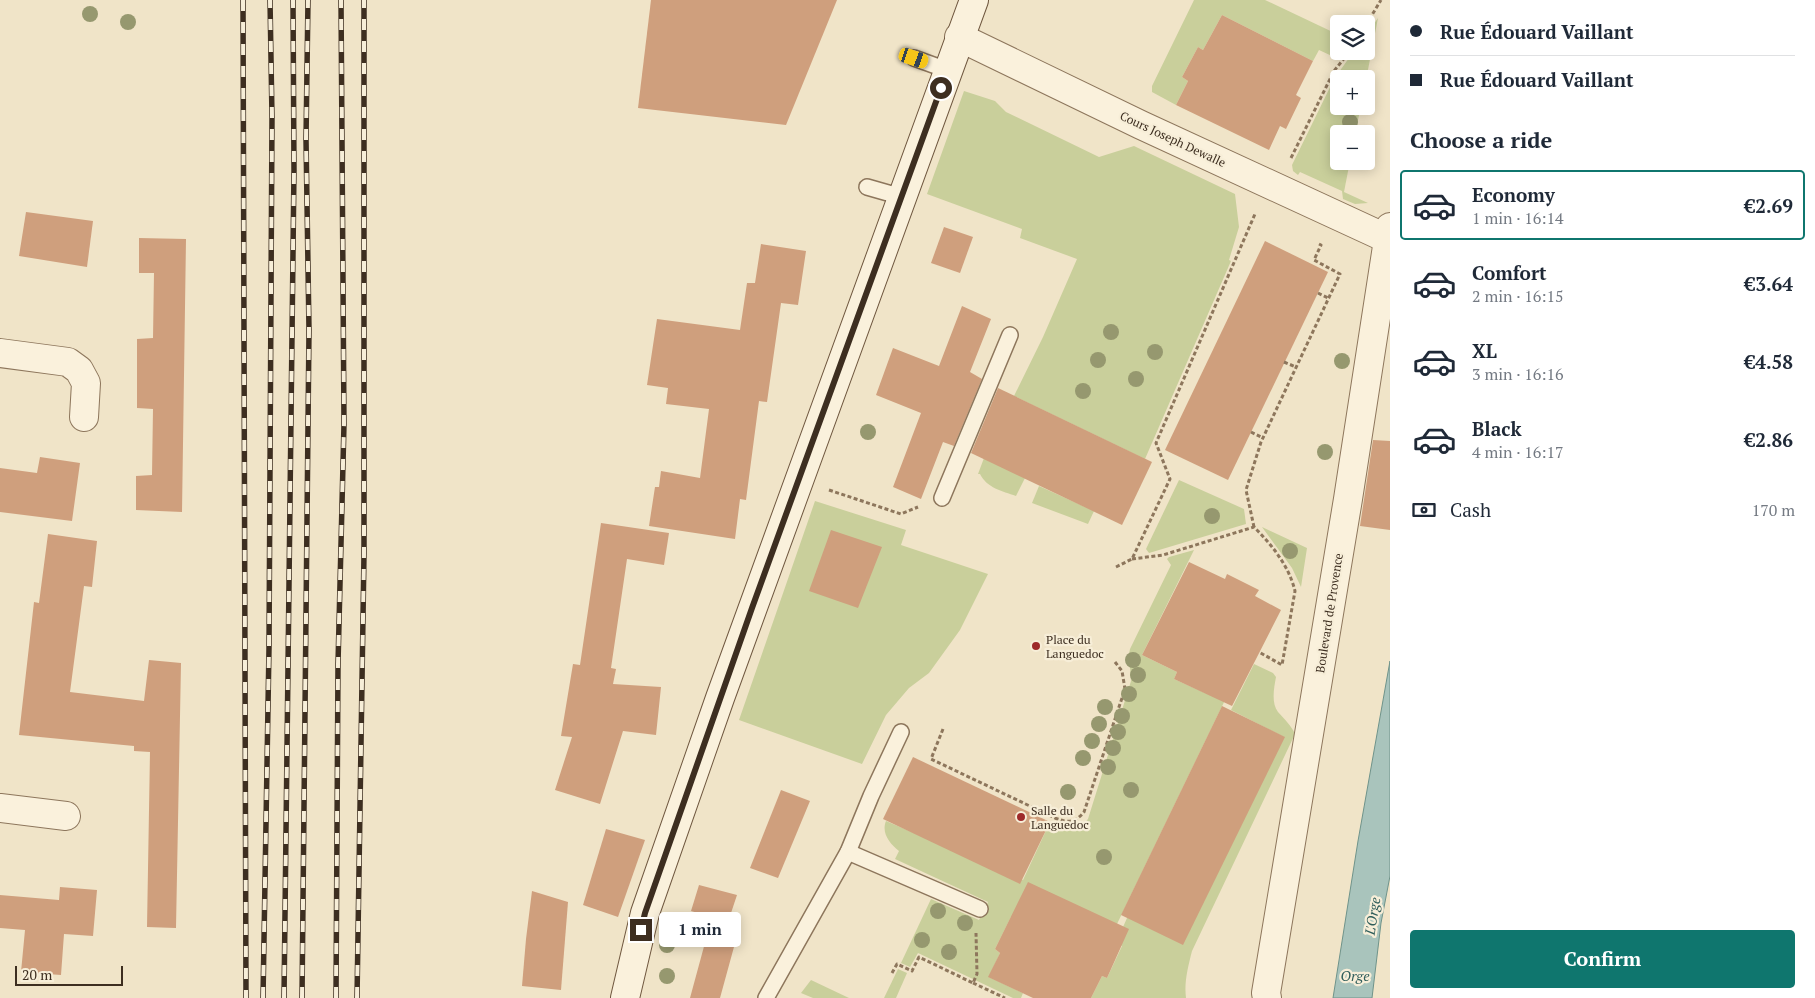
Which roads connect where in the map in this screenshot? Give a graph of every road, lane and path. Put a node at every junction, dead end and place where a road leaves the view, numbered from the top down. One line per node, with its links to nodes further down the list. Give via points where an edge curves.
1 (974, 0): 4 (street)
2 (1380, 0): 3 (path)
3 (1372, 15)
4 (959, 37): 7 (street); 8 (street, Cours Joseph Dewalle, via 1141,126)
5 (914, 58): 7 (lane)
6 (1343, 60): 8 (path, via 1334,71 1287,164)
7 (947, 70): 10 (street)
8 (1266, 182): 12 (street, Cours Joseph Dewalle)
9 (867, 187): 10 (lane)
10 (902, 197): 23 (street)
11 (1264, 216): 26 (path, via 1255,212 1156,442 1170,479)
12 (1389, 233): 41 (street, Boulevard de Provence)
13 (1312, 241): 15 (path, via 1321,245 1314,260 1340,274)
14 (1318, 293): 15 (path)
15 (1328, 298): 19 (path)
16 (1010, 335): 24 (lane)
17 (0, 353): 20 (street, via 68,362 80,370 86,383)
18 (1284, 362): 19 (path)
19 (1296, 368): 22 (path)
20 (84, 417)
21 (1251, 432): 22 (path)
22 (1263, 438): 25 (path, via 1246,490)
23 (800, 480): 24 (path, via 901,514); 38 (street, via 645,913)
24 (942, 498)
25 (1254, 527): 26 (path, via 1163,554); 28 (path, via 1283,563 1295,590 1282,665)
26 (1132, 559): 27 (path)
27 (1116, 567)
28 (1259, 652)
29 (1115, 662): 30 (path, via 1122,671 1125,689 1084,812 1073,821 1055,818 931,759)
30 (944, 729)
31 (901, 732): 34 (lane)
32 (0, 808): 33 (street)
33 (66, 816)
34 (848, 852): 35 (lane); 39 (lane)
35 (980, 909): 37 (path, via 976,918 977,974)
36 (892, 973): 37 (path, via 897,964 912,971 918,957)
37 (973, 983): 40 (path)
38 (625, 998)
39 (766, 998)
40 (1005, 998)
41 (1267, 998)

